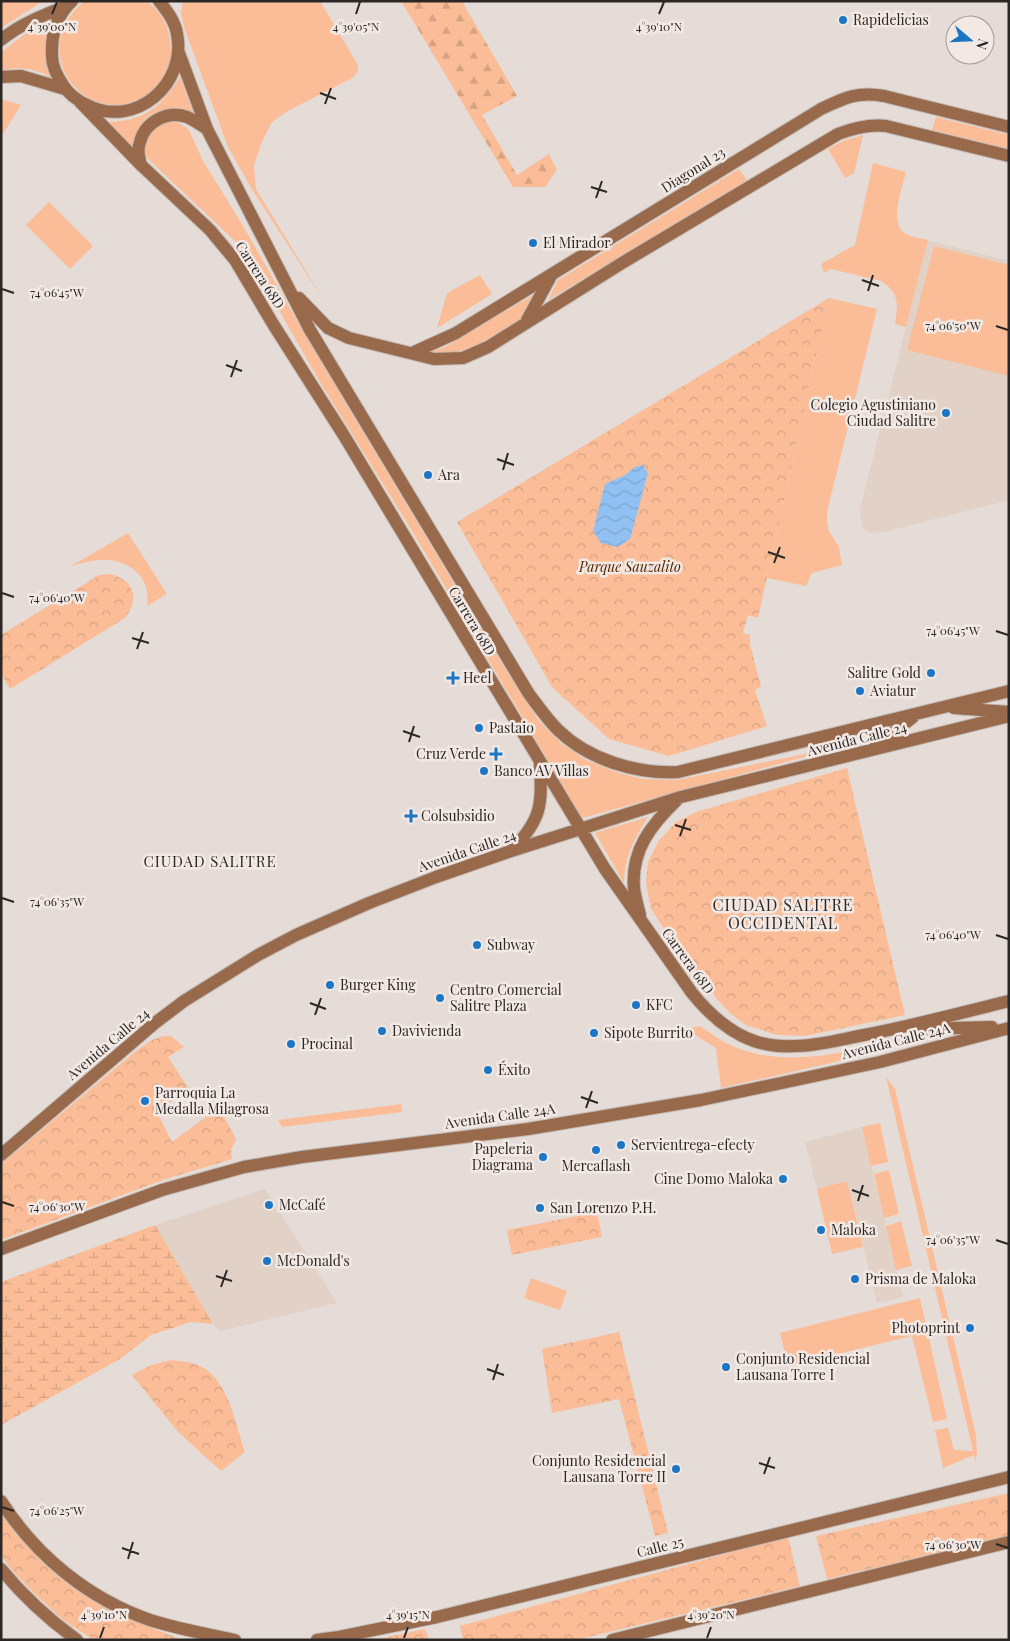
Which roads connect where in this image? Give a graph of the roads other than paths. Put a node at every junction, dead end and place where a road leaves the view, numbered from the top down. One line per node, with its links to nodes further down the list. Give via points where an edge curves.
1 (159, 1): 4 (main road, Carrera 68D, via 170,15 177,34)
2 (69, 3): 3 (main road); 6 (main road, via 55,26 51,43 52,60)
3 (1, 40)
4 (179, 54): 7 (main road, via 164,89 152,101 134,110 96,110); 9 (main road, Carrera 68D)
5 (1, 77): 6 (main road, via 27,77)
6 (65, 89): 7 (main road, Carrera 68D)
7 (80, 102): 11 (main road, Carrera 68D)
8 (1009, 127): 12 (main road, Diagonal 23, via 884,96 868,93 851,96 821,109)
9 (207, 129): 11 (main road, via 186,117 175,115 153,122 140,142 138,154); 13 (main road, Carrera 68D)
10 (1009, 156): 14 (main road, via 886,126 853,128 828,139)
11 (141, 165): 22 (main road, Carrera 68D, via 210,230 235,260)
12 (552, 274): 14 (main road); 15 (main road, Diagonal 23, via 456,333)
13 (284, 281): 15 (main road, via 335,333); 19 (main road, Carrera 68D, via 310,330 529,694 570,740 585,750 624,766 660,773 678,772)
14 (526, 322): 15 (main road, via 488,347 463,358 434,359)
15 (412, 353)
16 (1009, 691): 17 (main road, Avenida Calle 24)
17 (943, 707): 18 (main road); 19 (main road, Avenida Calle 24)
18 (1009, 712)
19 (918, 713): 21 (main road)
20 (1009, 716): 21 (main road, Avenida Calle 24)
21 (870, 751): 23 (main road, Avenida Calle 24)
22 (540, 761): 24 (main road, Carrera 68D); 25 (main road, via 540,810 528,832)
23 (681, 797): 24 (main road, Avenida Calle 24); 26 (main road, via 658,819 639,849 634,890)
24 (580, 829): 25 (main road, Avenida Calle 24); 26 (main road, Carrera 68D)
25 (511, 851): 30 (main road, Avenida Calle 24, via 369,903 258,955 155,1023)
26 (642, 922): 29 (main road, Carrera 68D, via 707,1012 746,1038 783,1047 816,1045)
27 (1009, 1002): 29 (main road, Avenida Calle 24A)
28 (1009, 1027): 29 (main road); 31 (main road, Avenida Calle 24A, via 880,1062 701,1100 242,1168 162,1190)
29 (892, 1030)
30 (1, 1154)
31 (1, 1249)
32 (1009, 1477): 38 (main road, Calle 25, via 453,1613)
33 (1, 1501): 37 (main road, via 40,1550 77,1582 109,1602 151,1620)
34 (1009, 1542): 39 (main road)
35 (1, 1569): 36 (main road, via 46,1617)
36 (77, 1640)
37 (235, 1640)
38 (317, 1640)
39 (612, 1640)

